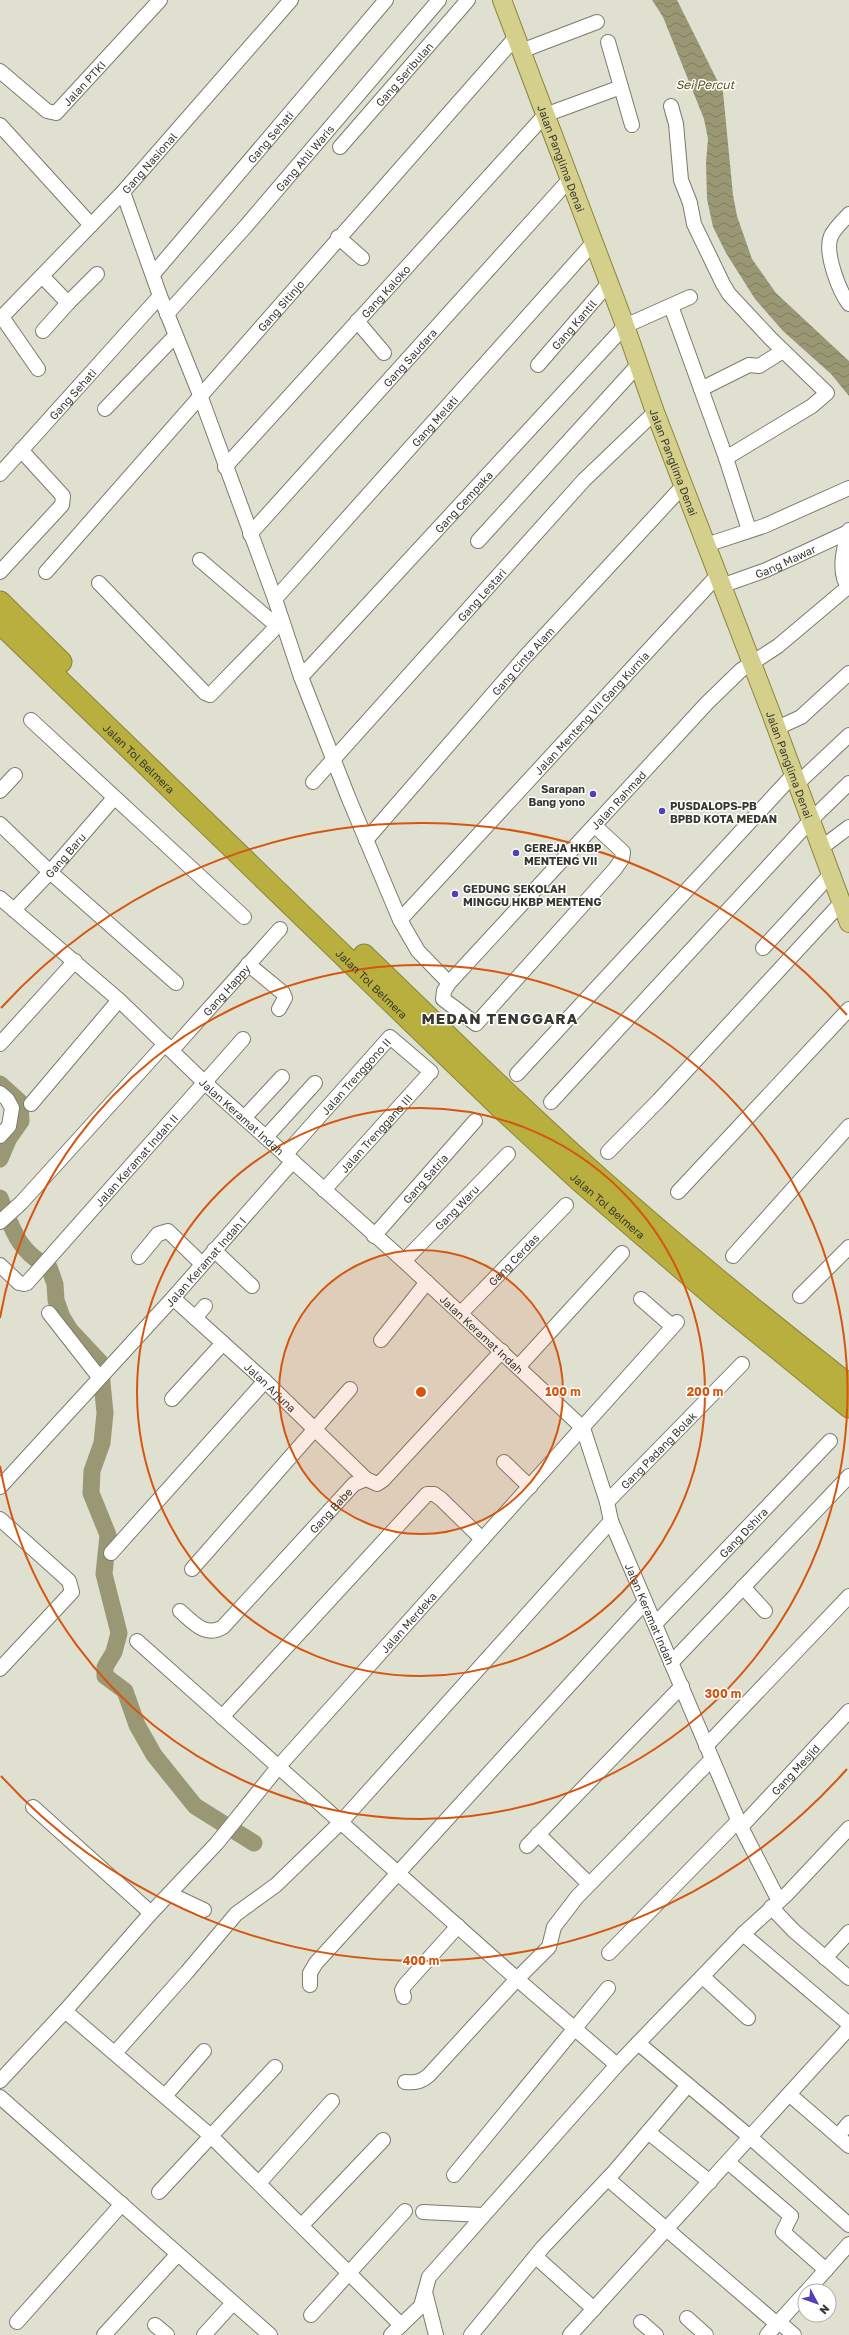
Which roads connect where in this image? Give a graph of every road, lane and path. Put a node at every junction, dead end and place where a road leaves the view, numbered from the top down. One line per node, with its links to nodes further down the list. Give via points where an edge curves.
1 (160, 0): 10 (street, Jalan PTKI, via 56,113 47,111)
2 (291, 0): 18 (street, Gang Nasional)
3 (386, 0): 24 (street, Gang Sehati)
4 (439, 0): 33 (street, Gang Ahli Waris, via 246,226)
5 (468, 0): 16 (street, Gang Seribulan)
6 (502, 0): 9 (main road, Jalan Panglima Denai)
7 (597, 22): 9 (street)
8 (608, 42): 11 (street)
9 (518, 44): 13 (main road, Jalan Panglima Denai); 21 (street, Gang Sitinjo)
10 (0, 71)
11 (621, 87): 13 (street); 14 (street)
12 (671, 106): 39 (street, via 676,124 680,176 690,203 694,224 729,294)
13 (545, 116): 17 (main road, Jalan Panglima Denai); 35 (street, Gang Kaloko)
14 (632, 125)
15 (0, 126): 20 (street)
16 (340, 147)
17 (569, 180): 22 (main road, Jalan Panglima Denai); 56 (street, Gang Saudara)
18 (123, 192): 20 (street, Gang Nasional); 24 (street)
19 (849, 214): 31 (street, via 832,236 830,252 843,296)
20 (92, 224): 26 (street, Gang Nasional)
21 (338, 237): 23 (street); 45 (street, Gang Sitinjo)
22 (593, 243): 27 (main road, Jalan Panglima Denai); 65 (street, Gang Melati)
23 (362, 258)
24 (154, 273): 28 (street)
25 (97, 274): 30 (street)
26 (42, 276): 30 (street); 34 (street, Gang Nasional)
27 (609, 283): 36 (main road, Jalan Panglima Denai); 41 (street, Gang Kantil)
28 (160, 296): 33 (street); 48 (street, Gang Sehati)
29 (690, 297): 32 (street)
30 (68, 303): 37 (street)
31 (849, 304)
32 (671, 306): 36 (street); 44 (street)
33 (167, 314): 38 (street)
34 (1, 318): 43 (street)
35 (357, 322): 40 (street); 50 (street, Gang Kaloko)
36 (625, 326): 42 (main road, Jalan Panglima Denai); 71 (street, Gang Cempaka)
37 (44, 331)
38 (175, 336): 45 (street); 46 (street)
39 (783, 351): 44 (street, via 759,366 749,365); 49 (street, via 827,393 812,406)
40 (384, 353)
41 (538, 365)
42 (638, 365): 47 (main road, Jalan Panglima Denai); 57 (street)
43 (38, 369)
44 (701, 389): 49 (street)
45 (200, 395): 50 (street); 61 (street, Gang Sitinjo)
46 (105, 409)
47 (655, 412): 52 (main road, Jalan Panglima Denai); 75 (street, Gang Lestari, via 584,480)
48 (20, 450): 51 (street, Gang Sehati); 60 (street, via 63,496 63,501)
49 (726, 458): 54 (street)
50 (225, 467): 56 (street)
51 (0, 474)
52 (683, 486): 58 (main road, Jalan Panglima Denai); 86 (street, Gang Cinta Alam, via 524,658)
53 (849, 488): 54 (street, via 764,526)
54 (749, 530): 58 (street)
55 (849, 531): 62 (street, Gang Mawar, via 766,570); 64 (street, via 843,568)
56 (250, 534): 65 (street)
57 (478, 541)
58 (706, 545): 62 (main road, Jalan Panglima Denai)
59 (200, 560): 68 (street)
60 (0, 572)
61 (46, 572)
62 (719, 581): 69 (main road, Jalan Panglima Denai); 94 (street, Jalan Menteng VII Gang Kurnia)
63 (99, 583): 68 (street, via 205,693 210,695)
64 (848, 588): 69 (street, Jalan Rahmad, via 778,646)
65 (275, 599): 68 (street)
66 (0, 602): 153 (highway, Jalan Tol Belmera, via 569,1150 762,1317)
67 (0, 623): 156 (highway, Jalan Tol Belmera, via 580,1181 718,1300)
68 (279, 623): 71 (street)
69 (752, 663): 73 (main road, Jalan Panglima Denai); 84 (street, Jalan Rahmad, via 707,703)
70 (849, 673): 73 (street, via 801,717)
71 (301, 677): 75 (street)
72 (31, 720): 81 (street)
73 (777, 728): 77 (main road, Jalan Panglima Denai)
74 (849, 735): 77 (street)
75 (334, 758): 78 (street, Gang Lestari); 86 (street)
76 (15, 775): 80 (street)
77 (796, 779): 82 (main road, Jalan Panglima Denai); 109 (street)
78 (313, 782)
79 (849, 783): 82 (street)
80 (0, 791)
81 (114, 798): 88 (street, Gang Baru); 93 (street)
82 (811, 820): 87 (main road, Jalan Panglima Denai); 114 (street)
83 (0, 824): 88 (street)
84 (595, 826): 101 (street, Jalan Rahmad); 101 (street, Jalan Rahmad, via 623,852 622,859 476,1024 443,999)
85 (849, 827): 87 (street)
86 (366, 840): 94 (street)
87 (821, 848): 89 (main road, Jalan Panglima Denai)
88 (50, 872): 92 (street, Gang Baru); 100 (street)
89 (831, 874): 91 (main road, Jalan Panglima Denai); 97 (street)
90 (0, 898): 92 (street, Jalan Keramat Indah)
91 (841, 903): 95 (main road, Jalan Panglima Denai); 121 (street)
92 (14, 910): 98 (street, Jalan Keramat Indah)
93 (244, 916)
94 (400, 920): 101 (street, via 418,951)
95 (849, 923)
96 (280, 929): 99 (street, Gang Happy)
97 (763, 948)
98 (75, 961): 102 (street, Jalan Keramat Indah); 106 (street)
99 (248, 964): 103 (street, via 283,993 286,998); 107 (street, Gang Happy)
100 (176, 983)
101 (449, 983)
102 (119, 1000): 107 (street, Jalan Keramat Indah); 115 (street)
103 (279, 1008)
104 (849, 1009): 125 (street)
105 (242, 1039): 111 (street, Jalan Keramat Indah II)
106 (0, 1044)
107 (168, 1047): 111 (street, Jalan Keramat Indah); 127 (street, Gang Happy)
108 (429, 1074): 123 (street, Jalan Trenggono II, via 390,1037); 124 (street, Jalan Trenggano III)
109 (517, 1074)
110 (282, 1077): 116 (street)
111 (204, 1082): 116 (street, Jalan Keramat Indah); 136 (street, Jalan Keramat Indah II, via 46,1264 24,1284)
112 (315, 1083): 120 (street)
113 (0, 1093): 119 (street, via 7,1098 12,1108 9,1126)
114 (551, 1102)
115 (31, 1104)
116 (244, 1118): 120 (street, Jalan Keramat Indah)
117 (475, 1121): 128 (street, Gang Satria)
118 (849, 1126): 132 (street)
119 (0, 1136)
120 (266, 1137): 123 (street, Jalan Keramat Indah)
121 (608, 1152)
122 (508, 1154): 134 (street, Gang Waru)
123 (289, 1158): 124 (street, Jalan Keramat Indah); 130 (street, Jalan Keramat Indah I)
124 (324, 1190): 128 (street, Jalan Keramat Indah)
125 (678, 1192)
126 (566, 1205): 144 (street, Gang Cerdas)
127 (0, 1222)
128 (374, 1236): 134 (street, Jalan Keramat Indah)
129 (849, 1247): 139 (street)
130 (214, 1250): 135 (street, Jalan Keramat Indah I); 138 (street)
131 (622, 1253): 150 (street)
132 (733, 1256)
133 (139, 1257): 135 (street, via 158,1234 168,1231)
134 (404, 1261): 137 (street, Jalan Keramat Indah)
135 (202, 1264): 140 (street, Jalan Keramat Indah I)
136 (0, 1265)
137 (427, 1282): 144 (street, Jalan Keramat Indah); 146 (street)
138 (252, 1286)
139 (800, 1296)
140 (173, 1298): 145 (street, Jalan Arjuna); 151 (street, Jalan Keramat Indah I)
141 (641, 1298): 157 (street, Jalan Merdeka, via 675,1324)
142 (205, 1306): 145 (street)
143 (49, 1313): 151 (street)
144 (461, 1313): 148 (street, Jalan Keramat Indah)
145 (195, 1318): 147 (street, Jalan Arjuna)
146 (381, 1340)
147 (223, 1343): 152 (street, Jalan Arjuna); 155 (street)
148 (502, 1351): 150 (street, Jalan Keramat Indah); 162 (street, via 383,1480 377,1484)
149 (742, 1364): 165 (street, Gang Padang Bolak)
150 (519, 1366): 157 (street, Jalan Keramat Indah)
151 (99, 1376): 164 (street, Jalan Keramat Indah I)
152 (265, 1381): 158 (street, Jalan Arjuna); 169 (street)
153 (849, 1385)
154 (350, 1389): 158 (street)
155 (172, 1399)
156 (849, 1406)
157 (583, 1428): 163 (street, Jalan Merdeka); 165 (street, Jalan Keramat Indah)
158 (316, 1430): 162 (street, Jalan Arjuna); 170 (street)
159 (830, 1441): 176 (street, Gang Dshira)
160 (504, 1462): 163 (street)
161 (849, 1476): 171 (street)
162 (366, 1479): 174 (street, Gang Babe, via 359,1480 344,1494 326,1517 219,1629 207,1631)
163 (530, 1486): 168 (street, Jalan Merdeka)
164 (0, 1487)
165 (607, 1502): 167 (street, Jalan Keramat Indah)
166 (0, 1519): 179 (street, via 69,1581 72,1592)
167 (611, 1521): 173 (street, Jalan Keramat Indah); 186 (street)
168 (482, 1538): 182 (street, via 441,1499 434,1494 427,1494); 184 (street, Jalan Merdeka)
169 (111, 1552)
170 (192, 1569)
171 (743, 1588): 175 (street); 178 (street)
172 (849, 1596): 183 (street)
173 (645, 1602): 176 (street, Jalan Keramat Indah); 191 (street)
174 (180, 1611)
175 (765, 1611)
176 (655, 1624): 178 (street, Jalan Keramat Indah)
177 (137, 1641): 182 (street)
178 (671, 1663): 180 (street, Jalan Keramat Indah)
179 (0, 1669)
180 (682, 1686): 183 (street, Jalan Keramat Indah); 188 (street)
181 (849, 1711): 187 (street, Gang Mesjid)
182 (222, 1718): 184 (street)
183 (709, 1753): 187 (street, Jalan Keramat Indah); 192 (street)
184 (279, 1766): 186 (street); 193 (street, Jalan Merdeka, via 217,1843)
185 (33, 1807): 196 (street)
186 (341, 1822): 191 (street); 215 (street, via 276,1885 228,1923)
187 (739, 1824): 194 (street, Jalan Keramat Indah); 200 (street, Gang Mesjid)
188 (538, 1834): 190 (street); 192 (street)
189 (847, 1836): 194 (street)
190 (527, 1846)
191 (398, 1872): 197 (street); 205 (street, via 312,1967)
192 (589, 1884): 203 (street, via 554,1926 549,1948)
193 (170, 1894): 195 (street); 196 (street, Jalan Merdeka)
194 (775, 1904): 199 (street); 201 (street, Jalan Keramat Indah, via 794,1931)
195 (204, 1910)
196 (151, 1913): 208 (street, Jalan Merdeka)
197 (458, 1926): 203 (street); 207 (street, via 405,1985 402,1990)
198 (849, 1932): 201 (street)
199 (743, 1934): 202 (street); 210 (street)
200 (609, 1953)
201 (825, 1958): 204 (street, Jalan Keramat Indah)
202 (703, 1977): 209 (street); 213 (street)
203 (517, 1978): 212 (street); 219 (street, via 429,2075 414,2083)
204 (849, 1978)
205 (310, 1985)
206 (608, 1988): 212 (street)
207 (404, 1997)
208 (65, 2011): 215 (street); 218 (street, Jalan Merdeka)
209 (748, 2018)
210 (849, 2024)
211 (849, 2028): 221 (street)
212 (574, 2030): 216 (street); 233 (street)
213 (638, 2043): 216 (street); 220 (street)
214 (204, 2051): 222 (street)
215 (115, 2053): 222 (street)
216 (617, 2065): 241 (street)
217 (276, 2067): 227 (street)
218 (0, 2081)
219 (405, 2082)
220 (688, 2085): 226 (street); 229 (street)
221 (789, 2094): 228 (street); 229 (street)
222 (165, 2096): 227 (street)
223 (0, 2097): 238 (street)
224 (332, 2101): 236 (street)
225 (849, 2123): 228 (street)
226 (648, 2132): 234 (street); 235 (street)
227 (211, 2136): 236 (street); 237 (street)
228 (838, 2136): 231 (street)
229 (750, 2137): 232 (street); 243 (street)
230 (383, 2140): 242 (street)
231 (849, 2146)
232 (728, 2162): 235 (street); 248 (street, via 791,2216 783,2232)
233 (454, 2175)
234 (608, 2178): 244 (street); 247 (street)
235 (710, 2182): 244 (street)
236 (259, 2183): 242 (street)
237 (159, 2192)
238 (122, 2204): 246 (street); 257 (street)
239 (405, 2211): 249 (street)
240 (423, 2212): 241 (street)
241 (483, 2215): 251 (street, via 429,2277)
242 (302, 2225): 249 (street)
243 (849, 2225)
244 (667, 2229): 254 (street); 259 (street)
245 (846, 2252): 248 (street)
246 (177, 2255): 253 (street); 262 (street)
247 (536, 2257): 254 (street); 268 (street)
248 (826, 2270): 250 (street)
249 (349, 2275): 255 (street); 261 (street)
250 (814, 2283)
251 (425, 2292): 261 (street, via 421,2306); 267 (street)
252 (797, 2302): 259 (street)
253 (233, 2303): 264 (street); 265 (street)
254 (594, 2309): 269 (street)
255 (311, 2315)
256 (687, 2318): 271 (street)
257 (17, 2322)
258 (641, 2322): 270 (street)
259 (778, 2323): 272 (street); 273 (street)
260 (155, 2325): 263 (street)
261 (401, 2325): 266 (street)
262 (104, 2335)
263 (167, 2335)
264 (204, 2335)
265 (270, 2335)
266 (391, 2335)
267 (436, 2335)
268 (471, 2335)
269 (570, 2335)
270 (656, 2335)
271 (706, 2335)
272 (767, 2335)
273 (794, 2335)

